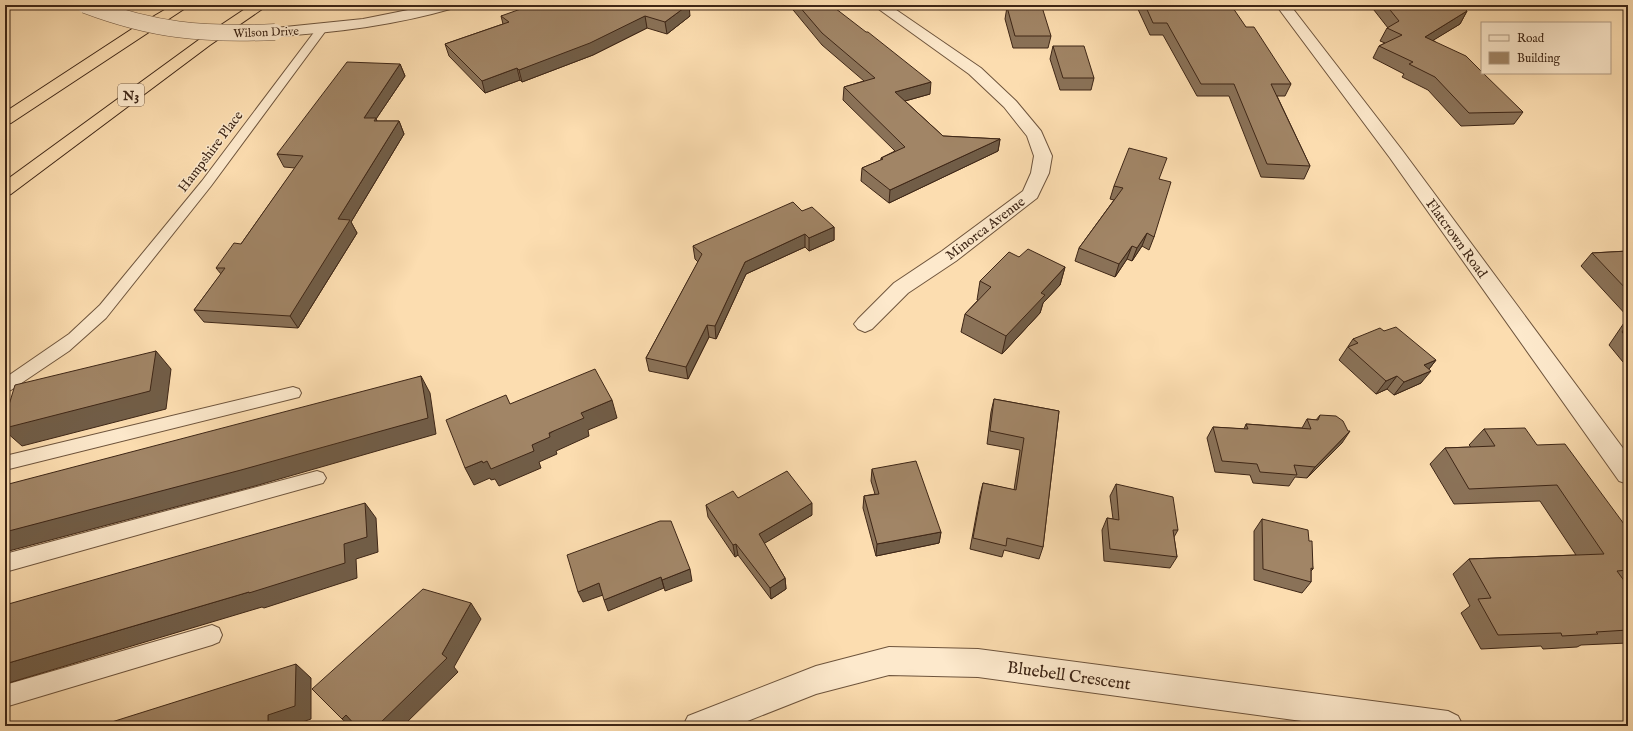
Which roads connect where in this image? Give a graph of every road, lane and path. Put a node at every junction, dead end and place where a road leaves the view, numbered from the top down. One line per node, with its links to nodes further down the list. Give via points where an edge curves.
1 (85, 5): 7 (street, Wilson Drive, bridge, via 136,22 192,32)
2 (183, 5): 8 (highway, via 137,32)
3 (261, 5): 9 (highway, N3, via 186,56)
4 (449, 5): 7 (street, Wilson Drive, via 381,20)
5 (880, 5): 10 (street, Minorca Avenue, via 975,71 1010,104 1035,135 1043,156 1040,173 1031,194 949,256 901,288)
6 (1283, 5): 14 (street, Flatcrown Road, via 1396,154)
7 (322, 29): 11 (lane, Hampshire Place, via 186,210 96,320)
8 (5, 119)
9 (5, 190)
10 (865, 324)
11 (5, 386)
12 (293, 393): 13 (lane)
13 (5, 462)
14 (1628, 474)
15 (317, 478): 16 (lane)
16 (5, 563)
17 (212, 635): 18 (lane)
18 (5, 696)
19 (698, 726): 20 (street, Bluebell Crescent, via 816,680 889,661 978,663)
20 (1448, 726)

